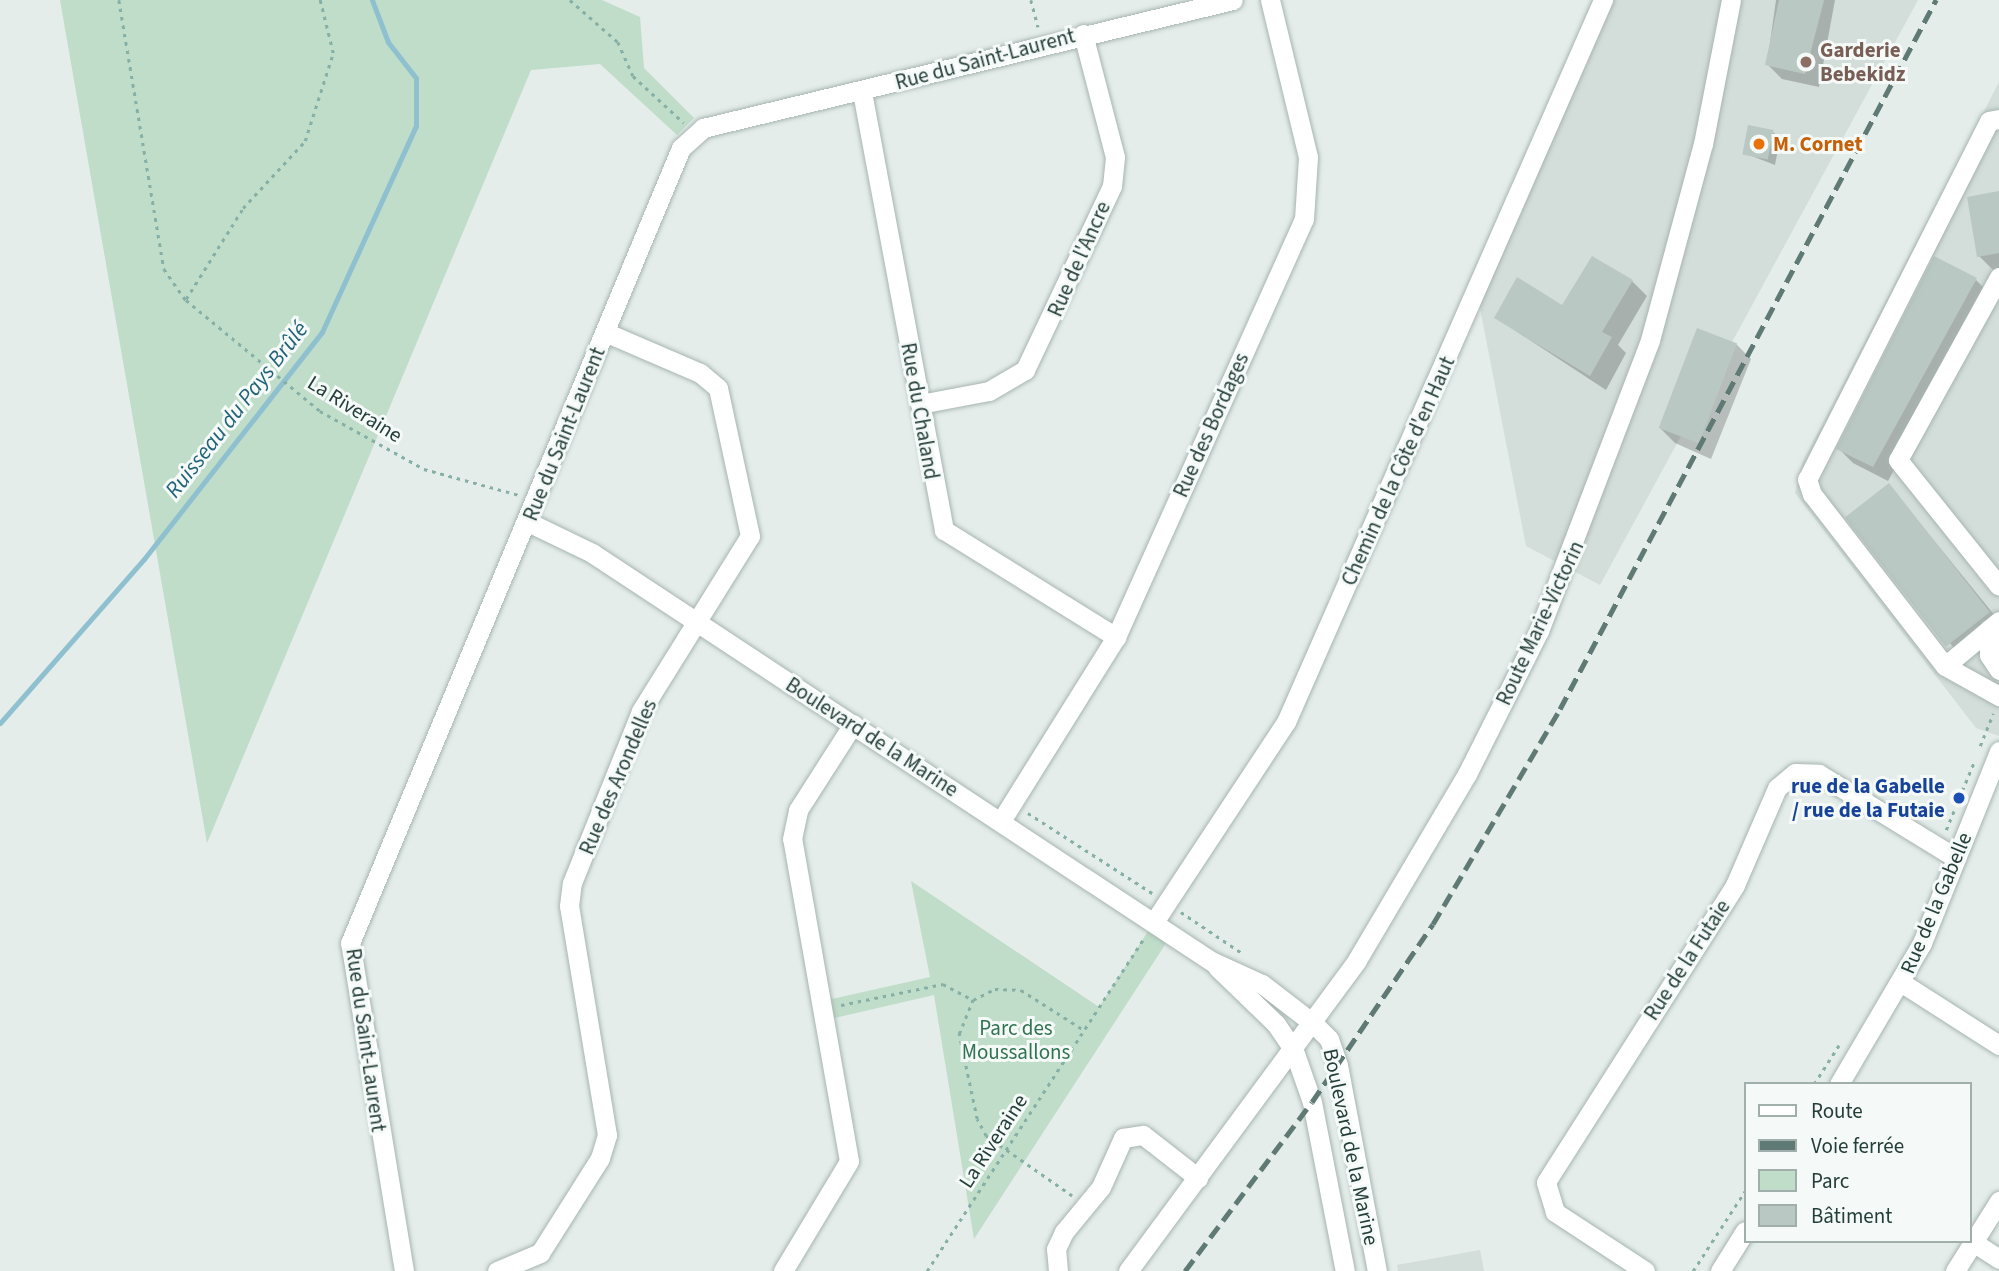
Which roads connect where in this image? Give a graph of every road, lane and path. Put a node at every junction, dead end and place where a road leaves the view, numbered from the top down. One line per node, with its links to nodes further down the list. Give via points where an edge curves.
1 (119, 0): 15 (path, La Riveraine, via 164,269)
2 (320, 0): 15 (path, via 332,53 305,141 243,208)
3 (570, 0): 13 (path, via 618,42 633,76)
4 (1031, 0): 10 (path)
5 (1233, 0): 9 (street, Rue du Saint-Laurent)
6 (1270, 0): 22 (street, Rue des Bordages, via 1308,157 1308,202)
7 (1603, 0): 34 (street, Chemin de la Côte d'en Haut, via 1286,722)
8 (1731, 0): 40 (street, Route Marie-Victorin, via 1662,301 1572,556 1467,774)
9 (1083, 34): 10 (street, Rue du Saint-Laurent); 17 (street, Rue de l'Ancre, via 1115,157 1112,186 1025,370 989,391)
10 (1042, 45): 11 (street, Rue du Saint-Laurent)
11 (862, 92): 13 (street, Rue du Saint-Laurent); 17 (street, Rue du Chaland)
12 (1999, 120): 24 (street, via 1989,121 1807,479)
13 (692, 134): 16 (street, Rue du Saint-Laurent, via 681,148)
14 (1999, 277): 19 (street, via 1898,460)
15 (186, 300): 18 (path, La Riveraine, via 320,411 424,469 522,496)
16 (606, 332): 18 (street, Rue du Saint-Laurent); 20 (street, Rue des Arondelles, via 700,373 726,404 750,536)
17 (920, 404): 22 (street, Rue du Chaland, via 938,516 953,541)
18 (528, 522): 20 (street, Boulevard de la Marine, via 592,553); 55 (street, Rue du Saint-Laurent, via 350,943)
19 (1999, 586)
20 (698, 623): 28 (street, Boulevard de la Marine); 56 (street, Rue des Arondelles, via 642,711 572,883 569,906 607,1135 600,1158 540,1253)
21 (1994, 625): 23 (street); 25 (street, via 1989,655)
22 (1116, 637): 30 (street, Rue des Bordages)
23 (1966, 648): 24 (street); 26 (street)
24 (1945, 666): 26 (street)
25 (1999, 670)
26 (1974, 684): 27 (street)
27 (1997, 703): 32 (path, Rue de la Gabelle)
28 (853, 724): 31 (street, Boulevard de la Marine); 39 (street, via 793,823)
29 (1999, 751): 33 (street, Rue de la Gabelle)
30 (1013, 804): 31 (street, Rue des Bordages); 34 (path)
31 (1001, 821): 35 (street, Boulevard de la Marine)
32 (1947, 827)
33 (1956, 858): 37 (street, Rue de la Gabelle); 63 (street, Rue de la Futaie, via 1819,774 1795,774 1777,788 1735,885 1546,1182 1555,1212)
34 (1167, 903): 35 (street, Chemin de la Côte d'en Haut)
35 (1154, 922): 36 (street, Boulevard de la Marine); 41 (path, La Riveraine)
36 (1211, 961): 40 (street, Boulevard de la Marine, via 1262,984); 44 (street, Boulevard de la Marine, via 1276,1024)
37 (1902, 983): 43 (street); 46 (street, Rue de la Gabelle)
38 (973, 1000): 39 (path, via 943,984); 41 (path, via 995,989 1021,990); 47 (path, via 959,1034 976,1119)
39 (824, 1009): 57 (street, via 849,1161)
40 (1314, 1024): 44 (street, Route Marie-Victorin); 62 (street, Boulevard de la Marine, via 1329,1039 1338,1065)
41 (1084, 1030): 47 (path, La Riveraine)
42 (1844, 1038): 45 (path)
43 (1999, 1045)
44 (1294, 1051): 48 (street, Route Marie-Victorin); 61 (street, Boulevard de la Marine, via 1312,1102)
45 (1815, 1082)
46 (1840, 1082)
47 (1006, 1149): 51 (path); 58 (path, La Riveraine)
48 (1198, 1178): 51 (street, via 1132,1133); 60 (street, Route Marie-Victorin)
49 (1744, 1193): 64 (path)
50 (1999, 1201): 53 (street)
51 (1086, 1206): 59 (street, via 1056,1249)
52 (1744, 1233): 65 (street)
53 (1973, 1242): 54 (street); 66 (street)
54 (1999, 1259)
55 (404, 1271)
56 (497, 1271)
57 (783, 1271)
58 (927, 1271)
59 (1058, 1271)
60 (1128, 1271)
61 (1345, 1271)
62 (1377, 1271)
63 (1644, 1271)
64 (1693, 1271)
65 (1720, 1271)
66 (1955, 1271)

